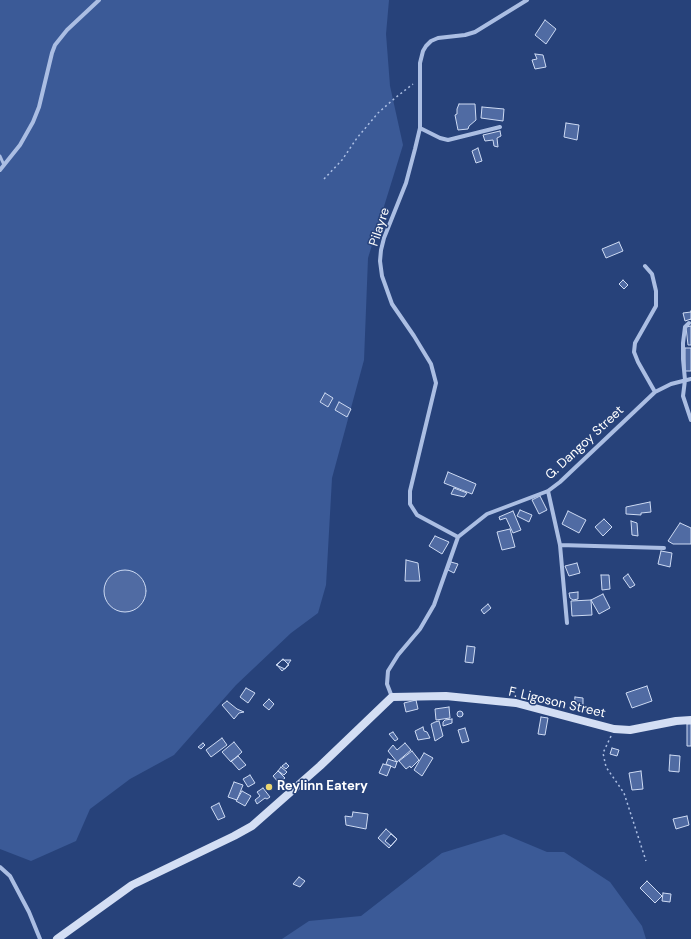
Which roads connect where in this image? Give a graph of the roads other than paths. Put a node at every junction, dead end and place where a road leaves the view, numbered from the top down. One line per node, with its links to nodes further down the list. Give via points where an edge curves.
1 (98, 0): 6 (street, via 55,45 33,122 20,145)
2 (527, 0): 4 (street, Pilayre, via 475,32 431,41 423,51 420,64)
3 (500, 126): 4 (street, via 448,140)
4 (420, 128): 15 (street, Pilayre, via 406,183 384,238 380,261 382,276 392,304 431,364 436,383 410,491 410,504 418,515)
5 (0, 156): 6 (lane)
6 (4, 165): 7 (street)
7 (0, 170)
8 (645, 266): 12 (street, via 652,274 656,306 635,343 634,352)
9 (689, 323): 11 (street, via 685,327 683,343)
10 (691, 379): 11 (street, G. Dangoy Street)
11 (685, 380): 12 (street, G. Dangoy Street); 13 (street, via 683,396)
12 (655, 392): 14 (street, G. Dangoy Street)
13 (691, 420)
14 (548, 491): 15 (street, G. Dangoy Street, via 487,514); 16 (street)
15 (458, 537): 19 (street, via 434,605 420,629 388,671 387,684)
16 (560, 546): 17 (street); 18 (street)
17 (664, 548)
18 (567, 623)
19 (392, 697): 20 (street, F. Ligoson Street, via 446,696 516,703 614,729 630,730); 23 (street, via 252,826 132,885)
20 (691, 720)
21 (0, 867): 22 (street, via 10,876)
22 (40, 939)
23 (57, 939)

